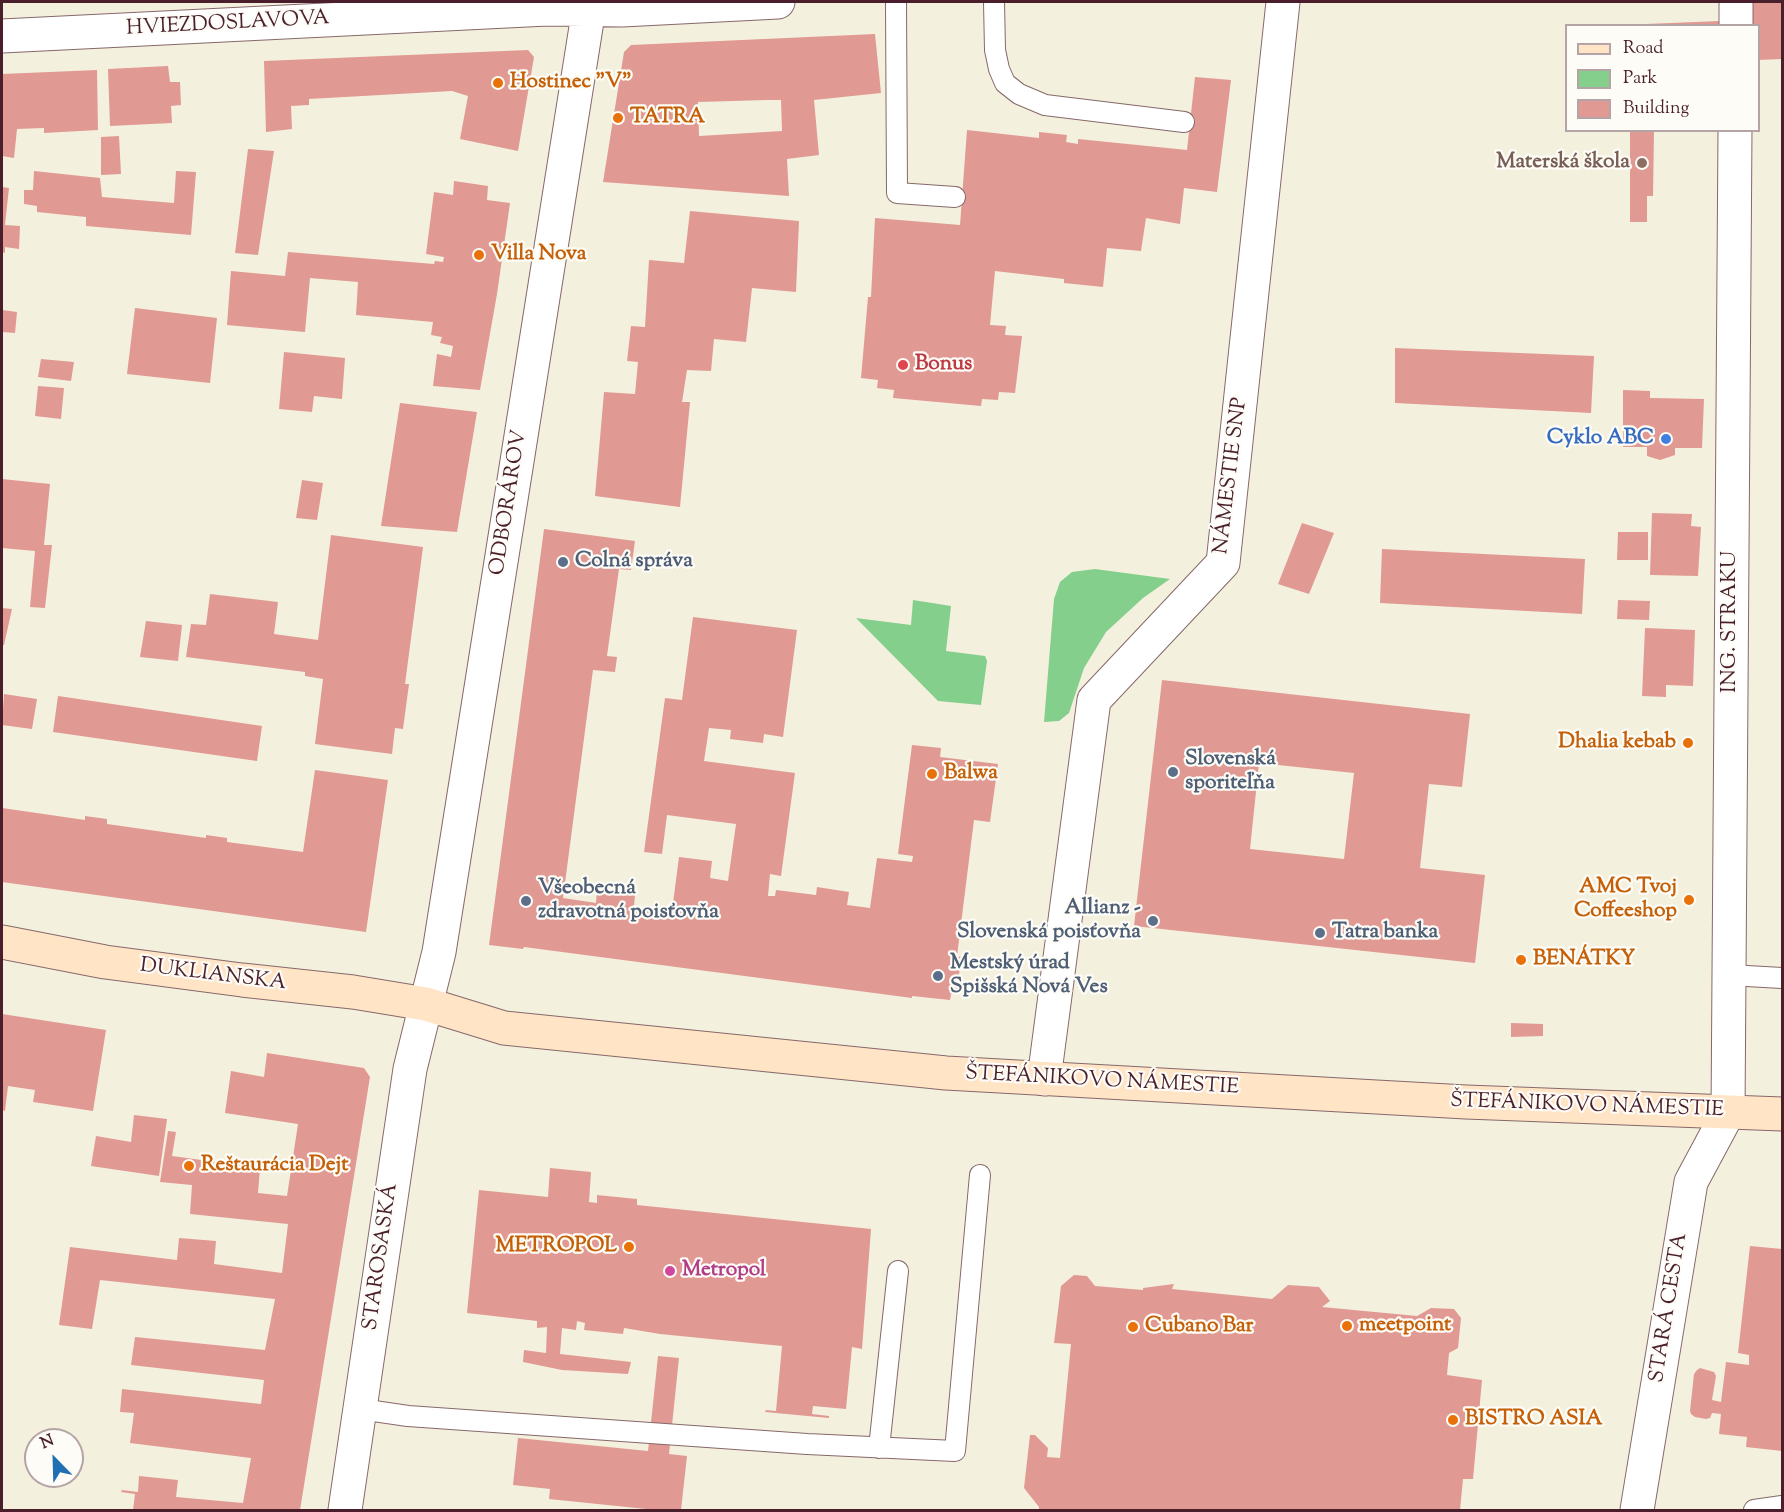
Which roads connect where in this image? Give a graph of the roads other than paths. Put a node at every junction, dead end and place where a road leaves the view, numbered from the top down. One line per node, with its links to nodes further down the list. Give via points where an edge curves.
1 (778, 2): 6 (street, HVIEZDOSLAVOVA, via 622,10)
2 (896, 2): 11 (lane, via 897,193)
3 (994, 2): 9 (lane, via 999,69 1005,83 1019,94 1045,105)
4 (1283, 2): 16 (street, NÁMESTIE SNP, via 1223,563 1094,700)
5 (1736, 2): 7 (street)
6 (590, 5): 8 (street, HVIEZDOSLAVOVA); 15 (street, ODBORÁROV, via 439,952)
7 (1736, 24)
8 (2, 36)
9 (1184, 122)
10 (1735, 132): 13 (street, ING. STRAKU)
11 (955, 197)
12 (2, 942): 15 (street, DUKLIANSKA, via 105,962)
13 (1729, 975): 14 (lane); 17 (street, ING. STRAKU)
14 (1782, 978)
15 (426, 1004): 16 (street, ŠTEFÁNIKOVO NÁMESTIE, via 504,1028 946,1073); 21 (street, STAROSASKÁ, via 410,1069)
16 (1044, 1079): 17 (street, ŠTEFÁNIKOVO NÁMESTIE)
17 (1728, 1113): 18 (street, ŠTEFÁNIKOVO NÁMESTIE); 25 (street, STARÁ CESTA, via 1691,1182)
18 (1782, 1114)
19 (980, 1175): 22 (lane, via 955,1450)
20 (898, 1270): 22 (lane)
21 (360, 1409): 22 (lane, via 420,1417); 24 (street, STAROSASKÁ)
22 (879, 1448)
23 (1782, 1506): 26 (lane)
24 (345, 1510)
25 (1637, 1510)
26 (1754, 1510)

